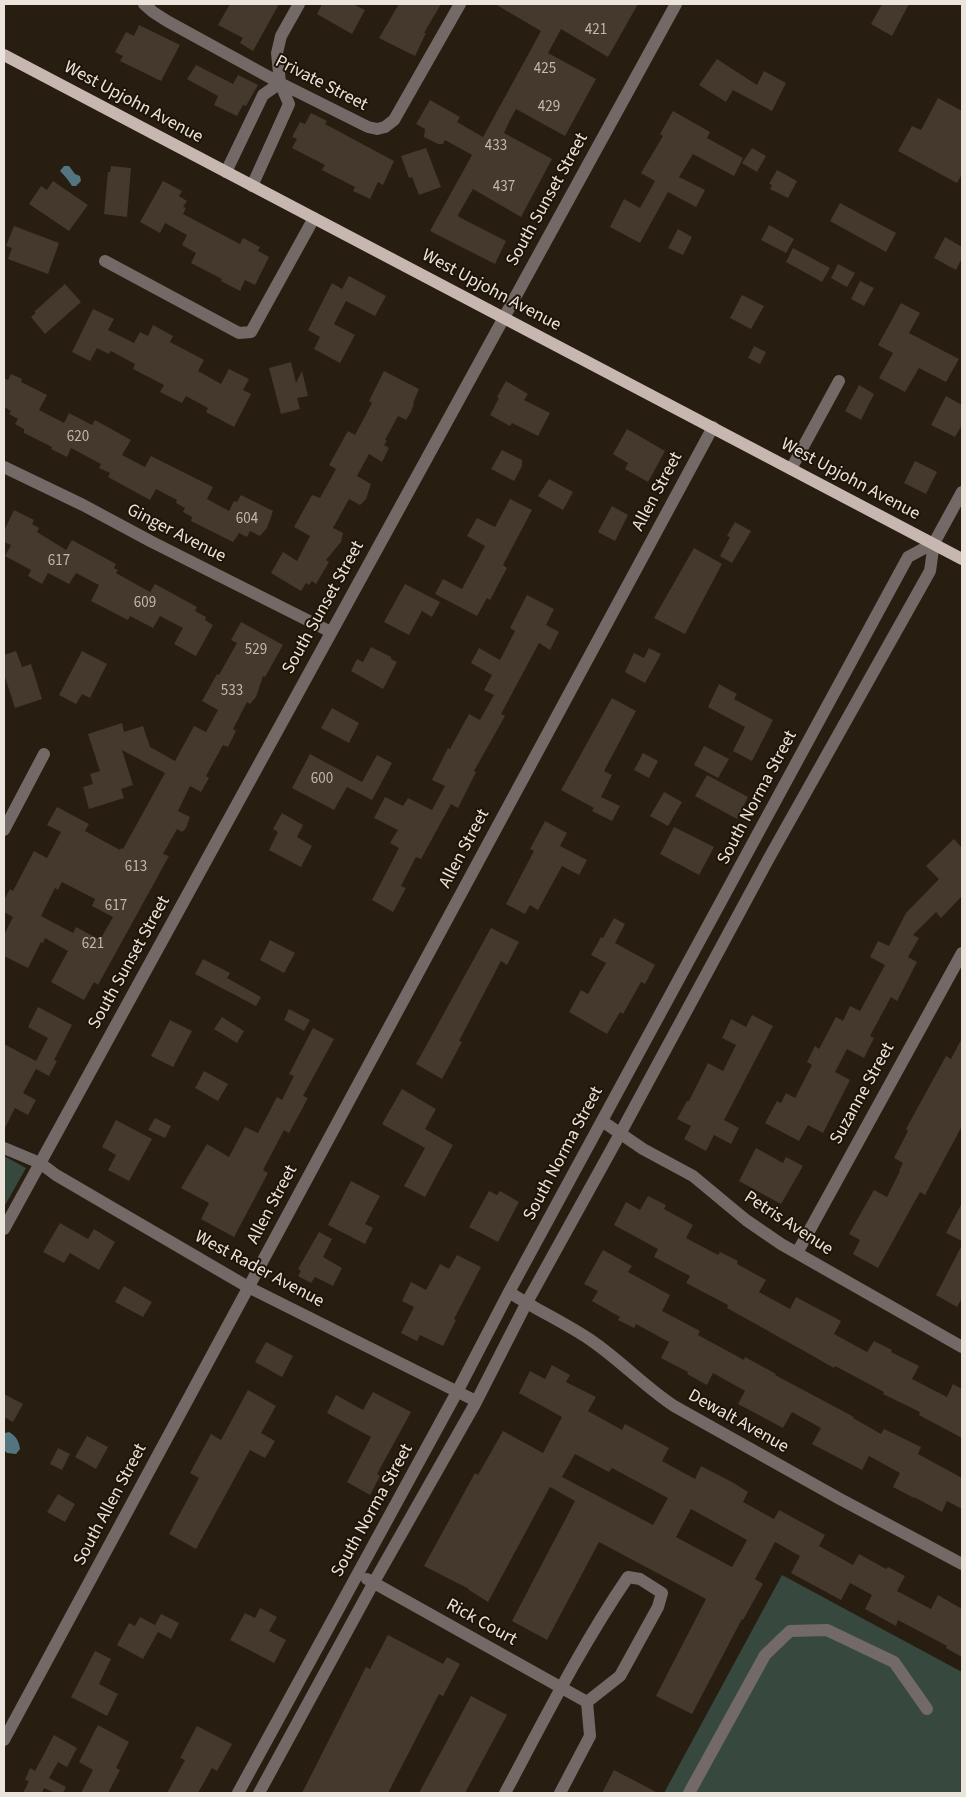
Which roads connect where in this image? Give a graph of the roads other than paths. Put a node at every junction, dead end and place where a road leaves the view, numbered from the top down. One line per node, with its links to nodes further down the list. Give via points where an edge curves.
1 (144, 4): 6 (street, Private Street, via 167,21)
2 (300, 4): 6 (street, via 281,36 278,53)
3 (460, 4): 6 (street, Private Street, via 403,107 385,127 368,127)
4 (676, 4): 11 (street, South Sunset Street)
5 (4, 55): 7 (main road, West Upjohn Avenue)
6 (280, 83): 7 (street, via 263,95); 8 (street, via 289,104)
7 (226, 172): 8 (main road, West Upjohn Avenue)
8 (252, 186): 9 (main road, West Upjohn Avenue)
9 (314, 218): 10 (street, via 251,332 239,333); 11 (main road, West Upjohn Avenue)
10 (105, 261)
11 (504, 318): 13 (main road, West Upjohn Avenue); 19 (street, South Sunset Street)
12 (839, 381): 15 (street)
13 (713, 428): 15 (main road, West Upjohn Avenue); 29 (street, Allen Street)
14 (4, 467): 19 (street, Ginger Avenue)
15 (791, 469): 17 (main road, West Upjohn Avenue)
16 (962, 492): 17 (street, South Norma Street)
17 (934, 544): 18 (main road, West Upjohn Avenue); 23 (street, South Norma Street, via 908,557); 24 (street, South Norma Street, via 930,571 769,858)
18 (962, 559)
19 (331, 632): 26 (street, South Sunset Street)
20 (44, 754): 21 (street)
21 (4, 830)
22 (962, 953): 28 (street, Suzanne Street)
23 (602, 1121): 24 (street, Petris Avenue); 30 (street, South Norma Street)
24 (620, 1134): 28 (street, Petris Avenue, via 693,1176 746,1220); 31 (street, South Norma Street)
25 (4, 1148): 26 (street, West Rader Avenue)
26 (40, 1163): 27 (street, South Sunset Street); 29 (street, West Rader Avenue)
27 (4, 1230)
28 (797, 1253): 32 (street, Petris Avenue)
29 (248, 1287): 33 (street, West Rader Avenue); 41 (street, South Allen Street)
30 (509, 1292): 31 (street, Dewalt Avenue); 33 (street, South Norma Street)
31 (526, 1304): 34 (street, South Norma Street); 35 (street, Dewalt Avenue, via 593,1341 674,1406)
32 (962, 1347)
33 (457, 1392): 34 (street, West Rader Avenue); 36 (street, South Norma Street)
34 (476, 1401): 37 (street, South Norma Street)
35 (962, 1564)
36 (358, 1574): 37 (street, Rick Court); 42 (street, South Norma Street)
37 (374, 1582): 38 (street, Rick Court); 43 (street, South Norma Street)
38 (560, 1687): 39 (street, Rick Court); 39 (street, via 628,1577 640,1578 662,1593 658,1606 620,1676); 44 (street)
39 (587, 1702): 45 (street, via 590,1736)
40 (927, 1708): 46 (street, via 894,1662 826,1630 790,1631 765,1655)
41 (4, 1740)
42 (238, 1793)
43 (259, 1793)
44 (506, 1793)
45 (560, 1793)
46 (690, 1793)

